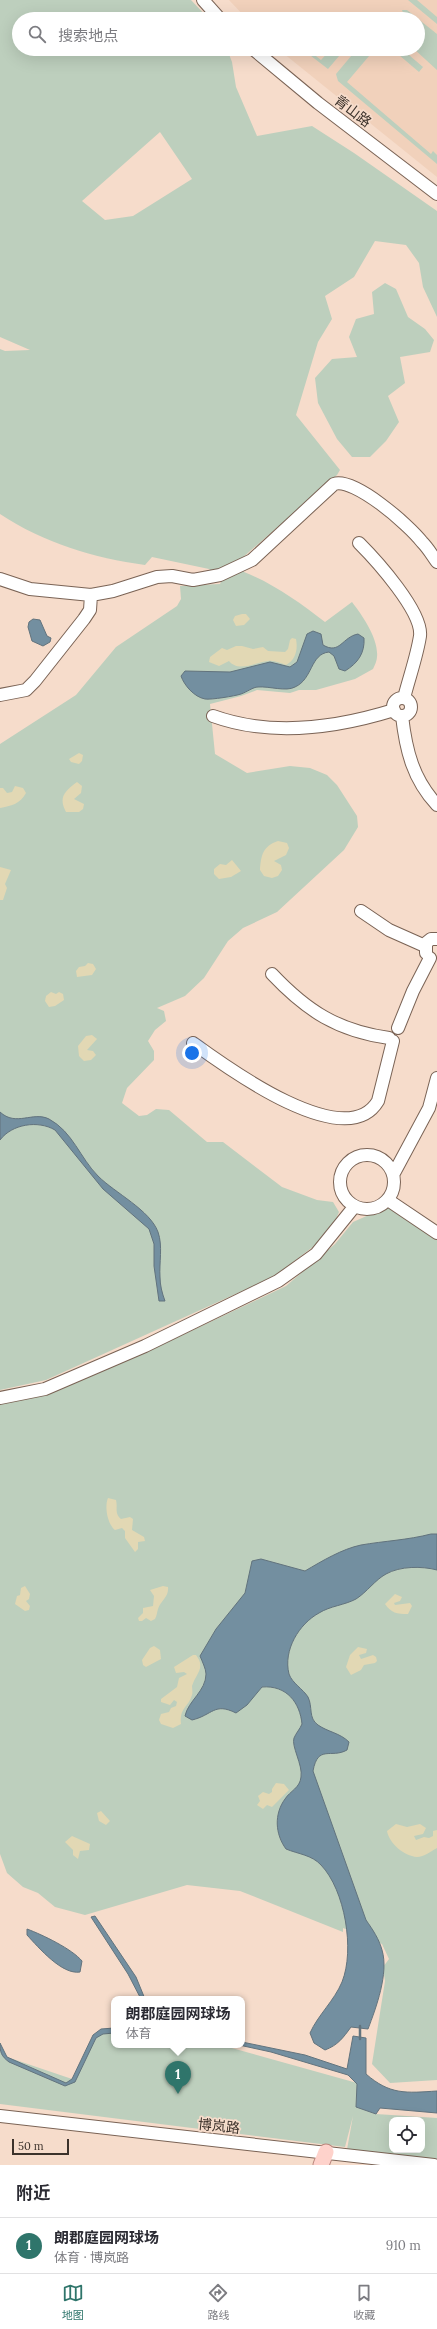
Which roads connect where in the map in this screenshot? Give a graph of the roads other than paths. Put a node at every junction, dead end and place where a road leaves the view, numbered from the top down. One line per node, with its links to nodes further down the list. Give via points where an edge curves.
1 (203, 0): 2 (street)
2 (214, 12)
3 (261, 56): 4 (street, 青山路)
4 (437, 194)
5 (359, 543): 10 (street, via 387,574 419,625 420,636 404,698 412,706 410,712)
6 (437, 562): 8 (street, via 422,541 388,510 355,487 340,482 334,484 252,560 234,570 193,580 172,576 157,577 113,592)
7 (0, 579): 8 (street, via 30,589)
8 (91, 595): 9 (street, via 90,610 84,619 26,690)
9 (0, 695)
10 (398, 713): 11 (street, via 331,725 293,727 243,725); 12 (street, via 411,767 418,781)
11 (213, 716)
12 (437, 805)
13 (361, 910): 15 (street, via 389,930)
14 (437, 939): 15 (street, via 428,941)
15 (425, 946): 16 (street, via 426,953)
16 (434, 958): 18 (street, via 413,991 398,1028 402,1032 401,1039 397,1042)
17 (272, 974): 18 (street, via 296,1000 317,1014 340,1025)
18 (391, 1040): 19 (street, via 374,1109 352,1117 336,1117 296,1106 270,1094)
19 (193, 1043)
20 (437, 1078): 21 (street, via 429,1108)
21 (392, 1175): 22 (street, via 392,1192); 23 (street, via 383,1161 375,1157 362,1156 350,1161 344,1167 340,1185 342,1194)
22 (388, 1200): 23 (street, via 372,1209); 24 (street)
23 (354, 1207): 25 (street, via 316,1254 278,1282 145,1346 45,1389)
24 (437, 1233)
25 (0, 1398)
26 (0, 2116): 27 (street, 博岚路)
27 (323, 2159): 28 (street, 博岚路)
28 (434, 2165)

